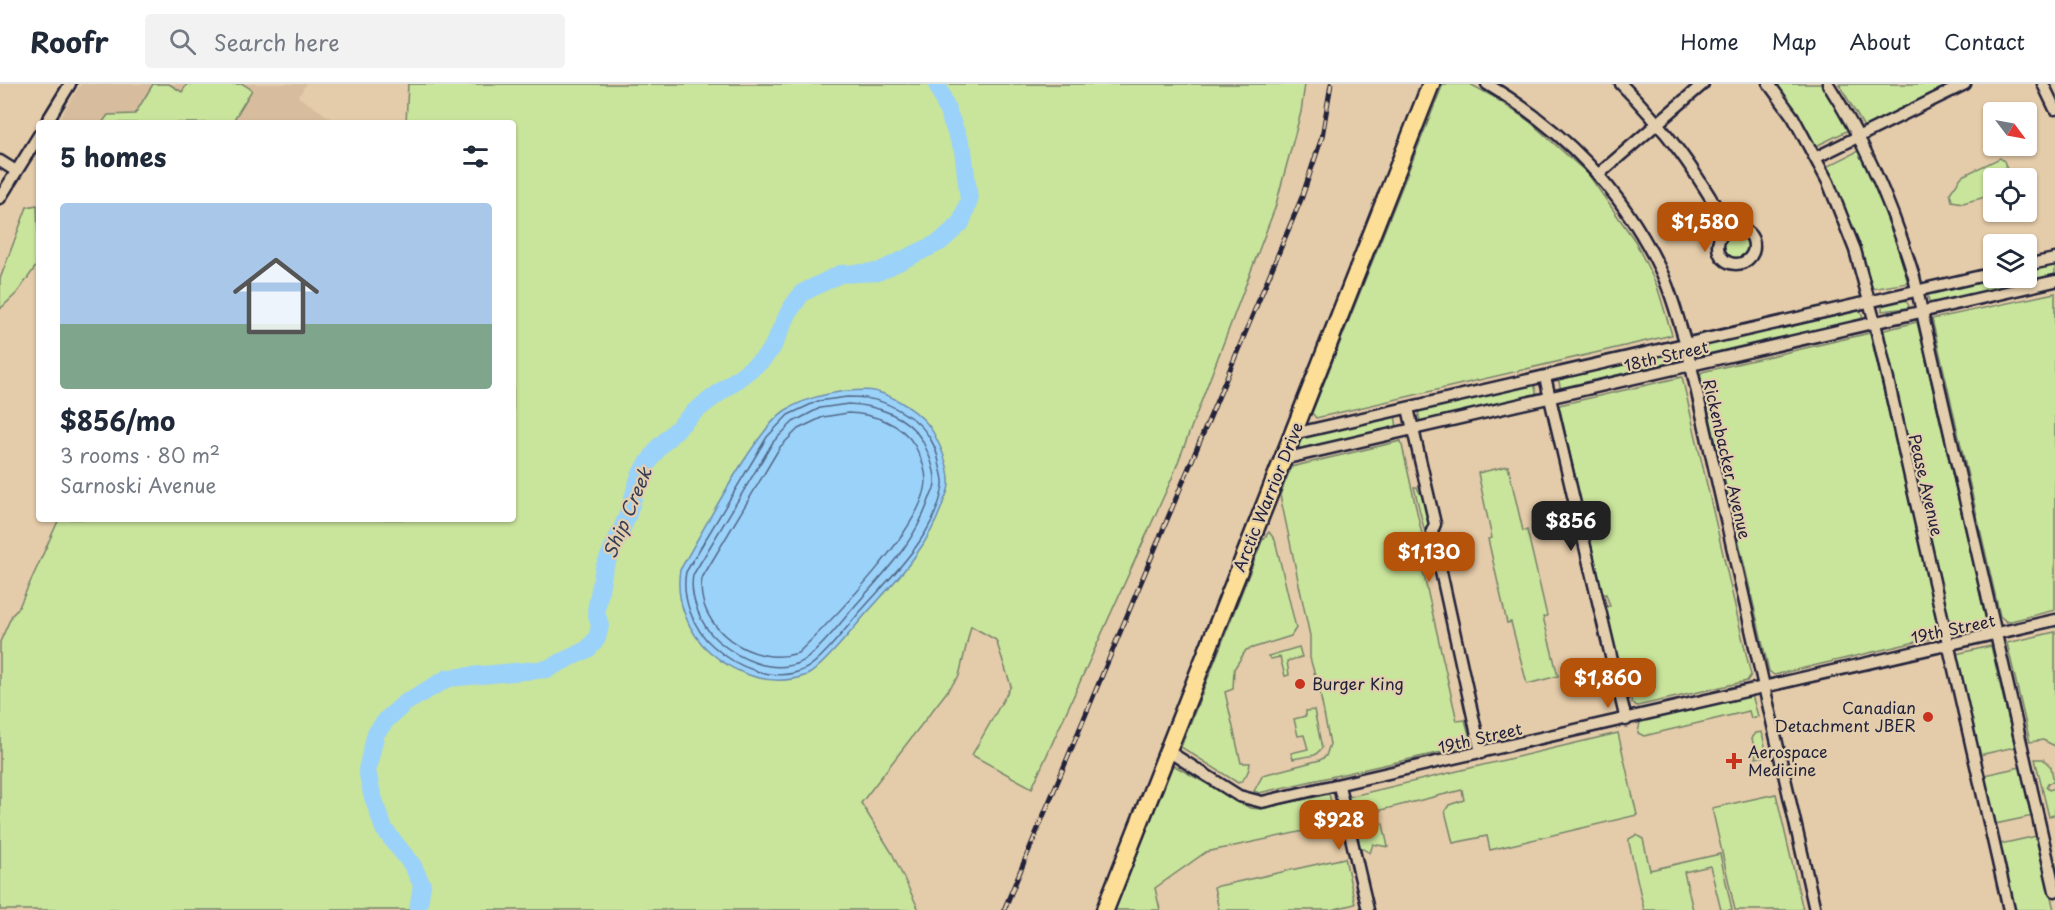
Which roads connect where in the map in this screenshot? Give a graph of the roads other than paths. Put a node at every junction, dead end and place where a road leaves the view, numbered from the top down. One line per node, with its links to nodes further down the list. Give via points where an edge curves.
1 (70, 84): 11 (street)
2 (1431, 84): 35 (main road, Arctic Warrior Drive)
3 (1486, 84): 18 (street, Rickenbacker Avenue, via 1540,119)
4 (1621, 84): 12 (street)
5 (1703, 84): 12 (street)
6 (1769, 84): 15 (street, Pease Avenue)
7 (1828, 84): 13 (street)
8 (1965, 84): 13 (street)
9 (2043, 84): 10 (street)
10 (2055, 109)
11 (48, 120)
12 (1659, 122): 18 (street); 20 (street, via 1695,172)
13 (1861, 137): 15 (street); 25 (street, via 1896,219)
14 (36, 140): 17 (street)
15 (1816, 157): 26 (street, Pease Avenue, via 1855,250)
16 (0, 161): 17 (street)
17 (16, 171): 19 (street)
18 (1600, 173): 29 (street, Rickenbacker Avenue, via 1638,227 1662,272)
19 (0, 198)
20 (1729, 230)
21 (2055, 259): 22 (street)
22 (2037, 263)
23 (1983, 275): 25 (street, 18th Street)
24 (2055, 281): 27 (street, 18th Street)
25 (1916, 290): 26 (street, 18th Street); 27 (street)
26 (1868, 302): 28 (street, Pease Avenue); 29 (street, 18th Street)
27 (1922, 312): 28 (street, 18th Street); 38 (street)
28 (1875, 323): 30 (street, 18th Street); 39 (street, Pease Avenue)
29 (1686, 344): 30 (street, Rickenbacker Avenue); 31 (street, 18th Street)
30 (1690, 365): 32 (street, 18th Street); 40 (street, Rickenbacker Avenue)
31 (1545, 377): 32 (street); 33 (street, 18th Street)
32 (1549, 398): 34 (street, 18th Street); 41 (street)
33 (1408, 408): 34 (street); 35 (street, 18th Street)
34 (1413, 429): 36 (street, 18th Street); 43 (street)
35 (1293, 434): 36 (main road, Arctic Warrior Drive)
36 (1283, 459): 42 (main road, Arctic Warrior Drive)
37 (2055, 620): 38 (street, 19th Street)
38 (1996, 635): 39 (street, 19th Street); 45 (street)
39 (1947, 644): 40 (street, 19th Street); 49 (street, Pease Avenue)
40 (1766, 688): 41 (street, 19th Street); 48 (street, Rickenbacker Avenue)
41 (1626, 720): 43 (street, 19th Street)
42 (1168, 751): 44 (street, 19th Street, via 1255,802); 46 (main road, Arctic Warrior Drive)
43 (1481, 753): 44 (street, 19th Street)
44 (1338, 786): 47 (street)
45 (2055, 891)
46 (1105, 910)
47 (1368, 910)
48 (1815, 910)
49 (2009, 910)

